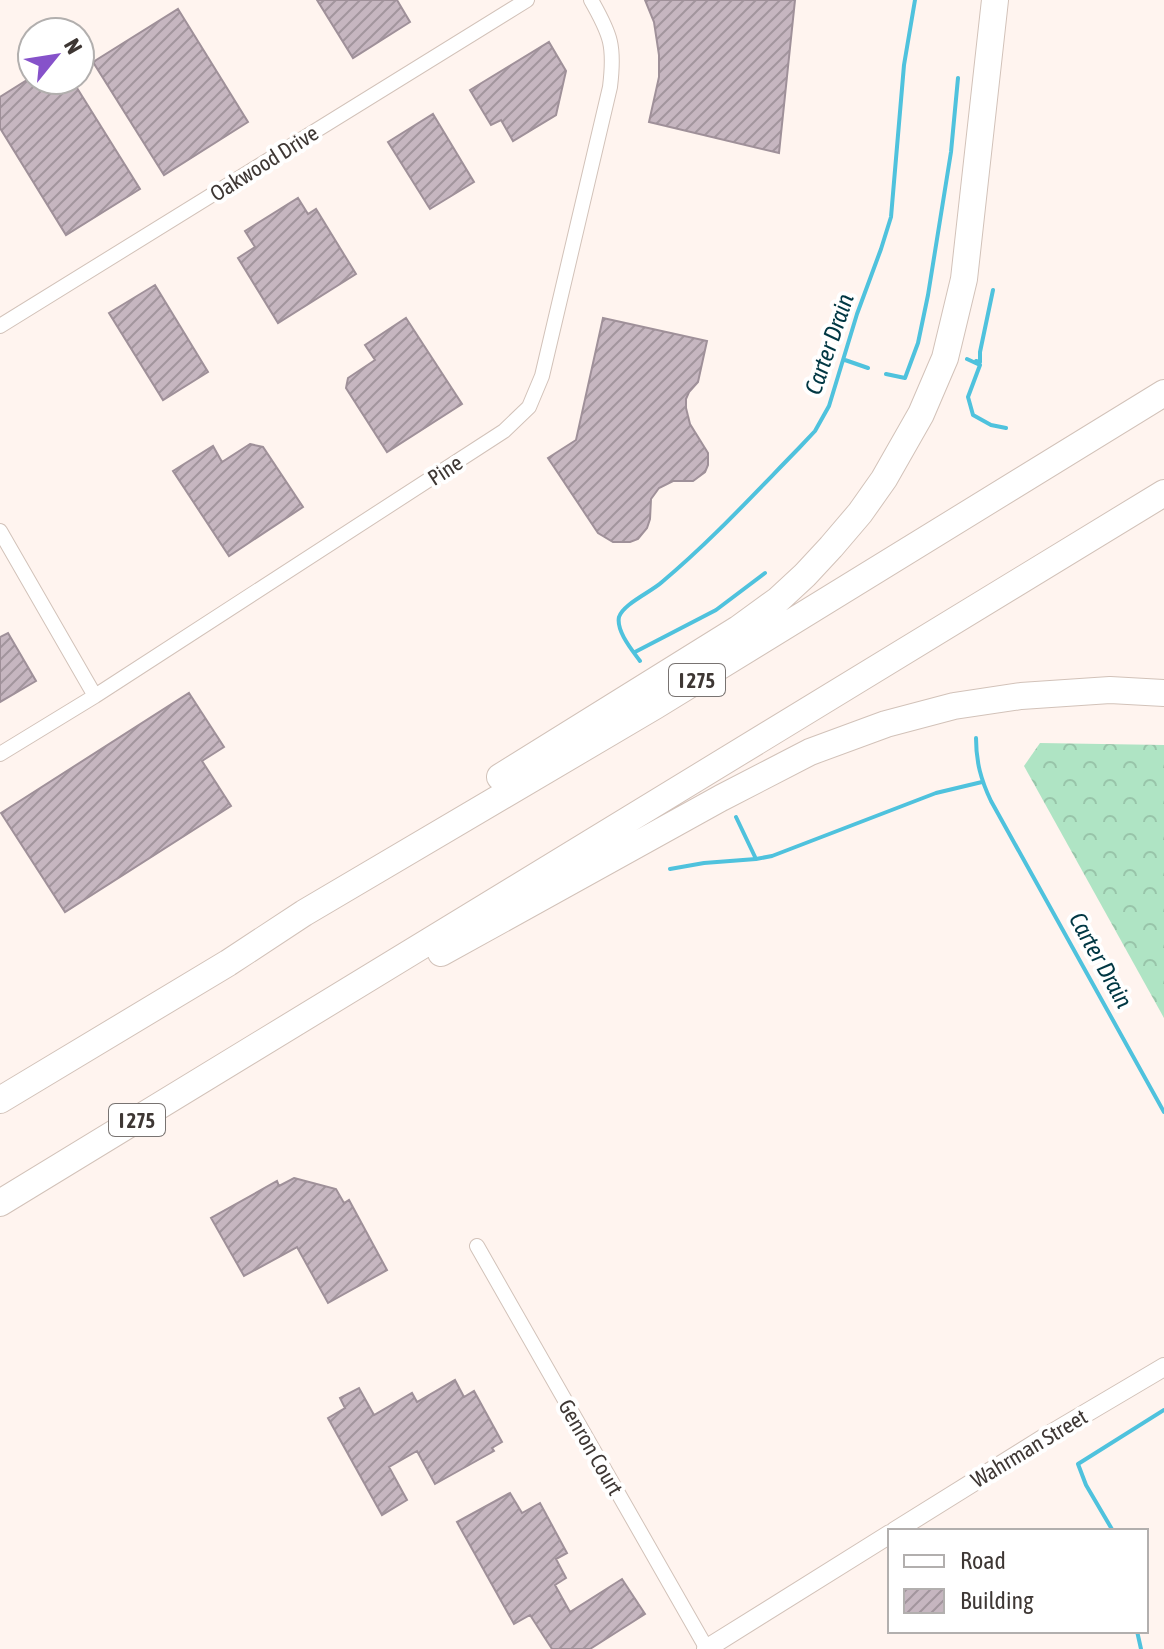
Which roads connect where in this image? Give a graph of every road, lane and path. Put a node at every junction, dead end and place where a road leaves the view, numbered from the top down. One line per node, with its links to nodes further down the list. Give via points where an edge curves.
1 (527, 0): 4 (street, Oakwood Drive)
2 (591, 0): 9 (street, Pine, via 611,39 610,87 542,376 529,407 504,431)
3 (995, 0): 11 (highway, via 964,279 945,358 921,414 860,513 805,575 738,629 406,835)
4 (0, 326)
5 (1164, 393): 11 (highway, I 275, via 655,706)
6 (1164, 493): 12 (highway, I 275)
7 (0, 531): 9 (street)
8 (1164, 693): 12 (highway, via 1110,690 1021,696 886,724 810,752 425,961)
9 (95, 696): 10 (street, Pine)
10 (0, 754)
11 (304, 913): 13 (highway, I 275)
12 (388, 968): 14 (highway, I 275)
13 (0, 1100)
14 (0, 1203)
15 (477, 1246): 19 (street, Genron Court)
16 (1164, 1367): 17 (street, Wahrman Street)
17 (898, 1529)
18 (888, 1535): 19 (street)
19 (706, 1649)

